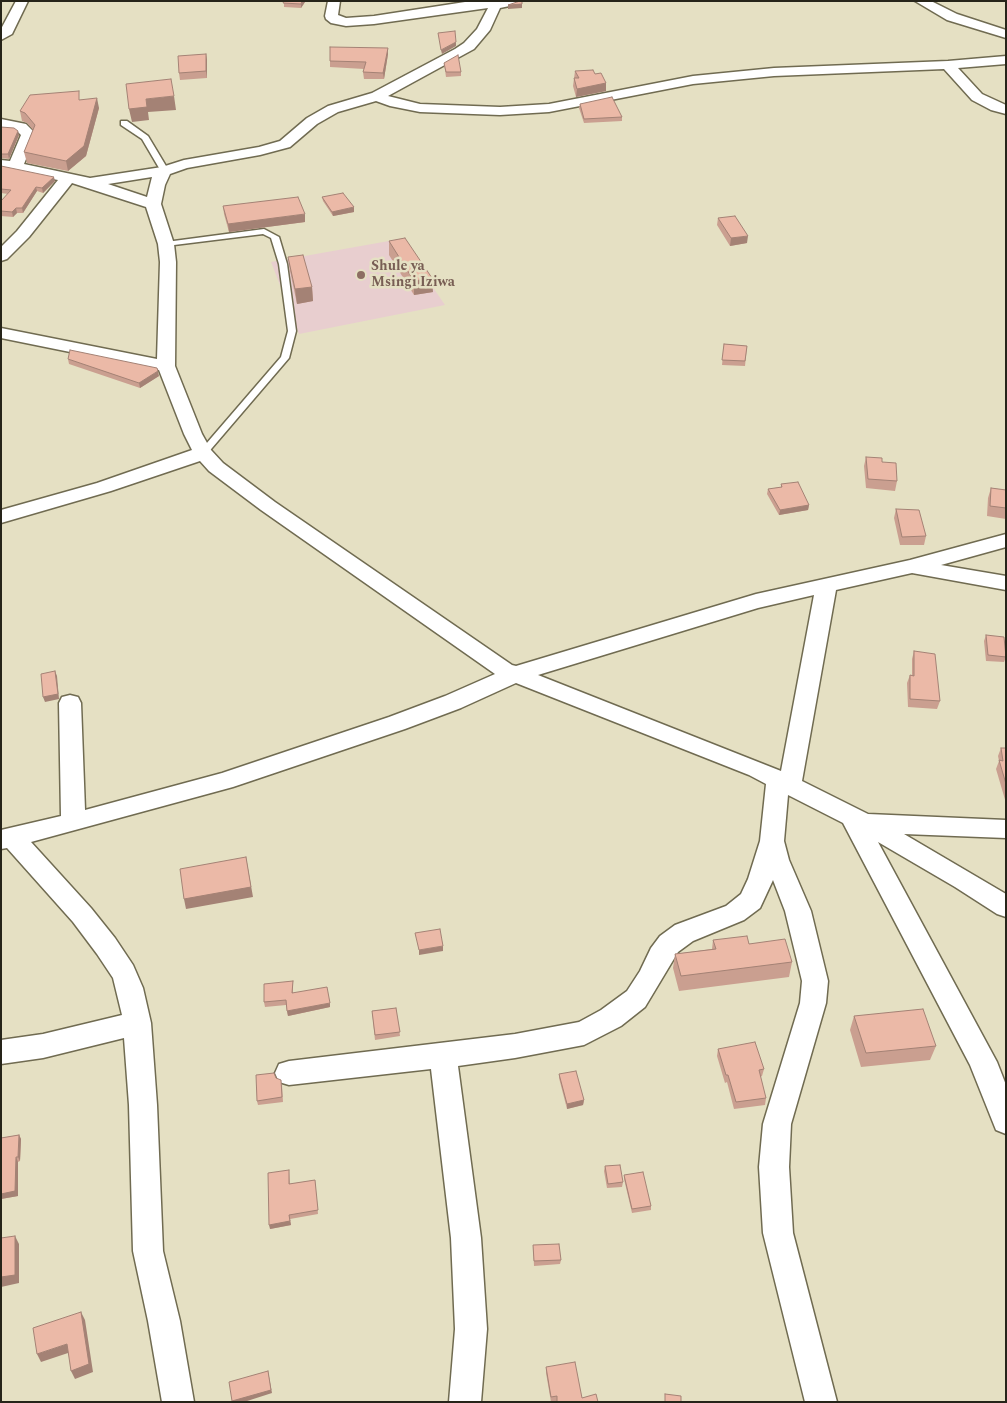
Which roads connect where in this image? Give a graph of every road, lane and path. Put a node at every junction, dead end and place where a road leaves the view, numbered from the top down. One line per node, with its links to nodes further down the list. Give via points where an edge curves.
1 (22, 1): 6 (street, via 7,31)
2 (334, 1): 4 (street, via 331,16 346,22)
3 (921, 1): 5 (street, via 960,20)
4 (500, 2): 9 (street, via 469,46)
5 (1006, 34)
6 (1, 36)
7 (1006, 60): 8 (street)
8 (948, 65): 9 (street, via 774,72 693,80 549,108 500,111 420,108); 10 (street, via 977,97)
9 (377, 96): 14 (street, via 332,110 312,121 286,144 189,163)
10 (1006, 110)
11 (1, 123): 13 (street, via 21,127 29,134 16,164)
12 (124, 123): 14 (lane, via 145,138)
13 (8, 167): 15 (street)
14 (165, 171): 16 (street); 17 (street, via 157,185)
15 (68, 178): 16 (street); 19 (street)
16 (88, 182): 17 (street)
17 (154, 204): 18 (street)
18 (166, 244): 23 (street, via 169,279); 24 (lane, via 264,231 275,237 283,264 292,331 285,358)
19 (1, 256)
20 (1, 317): 22 (street)
21 (1, 333): 22 (street)
22 (25, 338): 23 (street)
23 (166, 366): 24 (street)
24 (202, 453): 25 (street, via 104,487); 30 (street, via 268,506)
25 (1, 517)
26 (1006, 540): 27 (street)
27 (911, 567): 28 (street); 29 (street)
28 (1006, 583)
29 (826, 586): 30 (street, via 756,602); 32 (street)
30 (514, 675): 32 (street, via 718,753); 34 (street, via 453,702 225,781)
31 (70, 702): 34 (street)
32 (784, 782): 33 (street); 37 (street)
33 (859, 820): 35 (street); 38 (street); 43 (street, via 977,1050)
34 (73, 823): 36 (street)
35 (1006, 829)
36 (6, 839): 39 (street, via 82,915 106,946 124,973)
37 (772, 841): 41 (street, via 751,901 735,913 684,933 669,944 636,999 611,1018 584,1033); 46 (street, via 798,911 815,981 812,1003 777,1124 774,1167 778,1233)
38 (1006, 907)
39 (138, 1023): 40 (street, via 43,1046); 44 (street, via 148,1251)
40 (1, 1052)
41 (443, 1056): 42 (street); 45 (street, via 466,1238 471,1329)
42 (289, 1073)
43 (1006, 1121)
44 (178, 1402)
45 (465, 1402)
46 (821, 1402)

